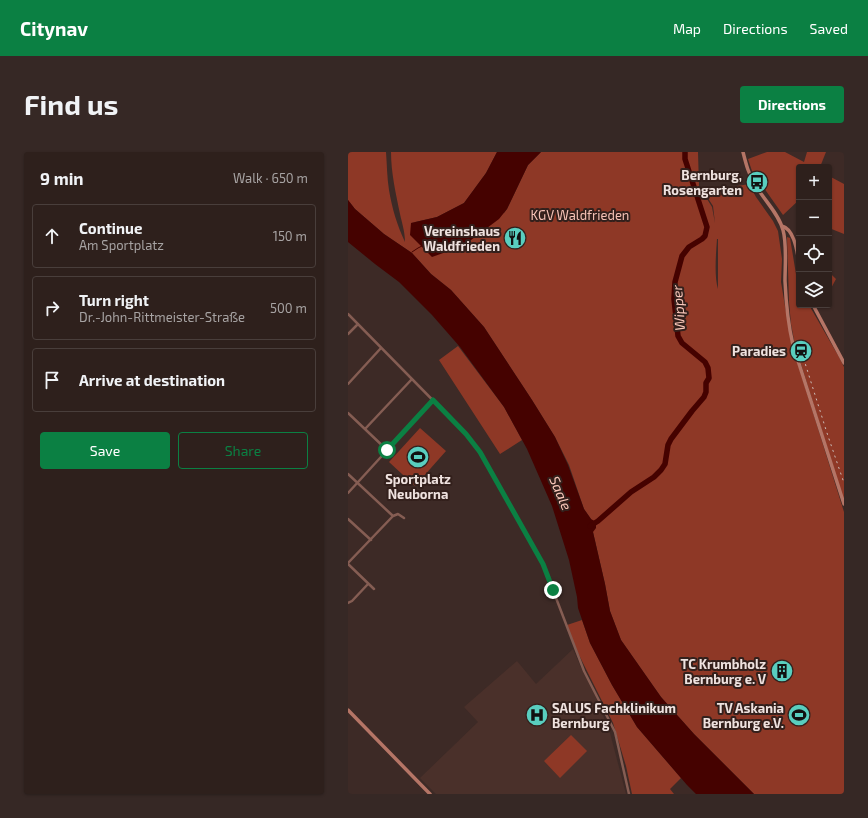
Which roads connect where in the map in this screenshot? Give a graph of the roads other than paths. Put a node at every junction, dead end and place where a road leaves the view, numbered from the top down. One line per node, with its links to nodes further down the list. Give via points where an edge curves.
1 (743, 152): 2 (street, via 754,182)
2 (782, 226): 3 (street, via 788,229); 19 (street, via 785,237 786,296 793,345)
3 (796, 250)
4 (815, 308): 9 (street)
5 (348, 314): 6 (street)
6 (358, 324): 7 (street); 8 (street)
7 (348, 334)
8 (381, 348): 10 (street); 11 (street)
9 (843, 360)
10 (412, 379): 12 (street); 14 (street)
11 (348, 384)
12 (433, 400): 15 (street); 30 (street, via 466,434 488,465 543,564 584,671 615,732)
13 (348, 413): 14 (street)
14 (365, 429): 15 (street)
15 (387, 450): 17 (street)
16 (348, 474): 17 (street)
17 (357, 482): 18 (street); 20 (street)
18 (348, 493)
19 (844, 504)
20 (393, 516): 21 (street, via 398,514); 23 (street)
21 (404, 518)
22 (348, 519): 23 (street)
23 (371, 540): 24 (street)
24 (348, 564): 25 (street)
25 (368, 584): 26 (street); 27 (street)
26 (374, 589)
27 (348, 603)
28 (348, 710): 29 (street)
29 (430, 794)
30 (629, 794)

